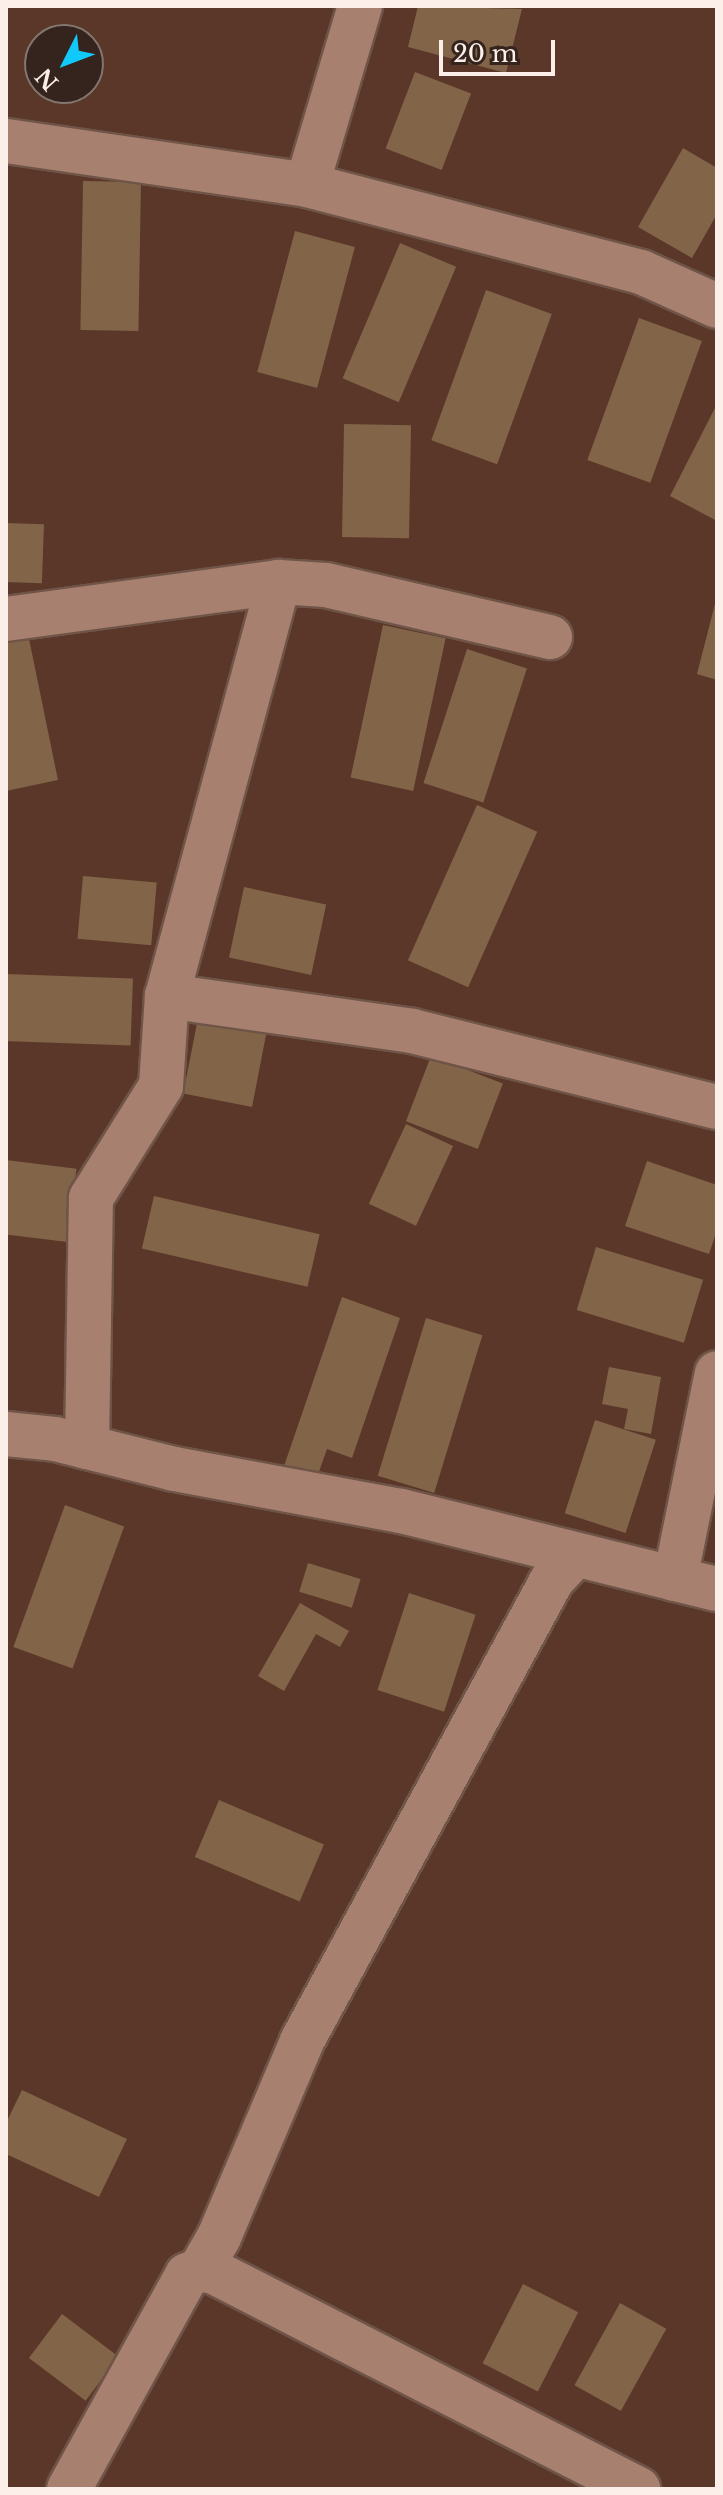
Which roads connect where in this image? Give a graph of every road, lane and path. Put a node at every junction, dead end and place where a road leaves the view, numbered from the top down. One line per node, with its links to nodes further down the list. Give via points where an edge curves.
1 (360, 6): 3 (street)
2 (6, 141): 3 (street)
3 (307, 185): 4 (street, via 641,272)
4 (717, 306)
5 (279, 582): 6 (street); 7 (street, via 326,585); 8 (street)
6 (6, 619)
7 (550, 637)
8 (167, 996): 9 (street, via 412,1031); 12 (street, via 161,1086 91,1198)
9 (717, 1107)
10 (717, 1373): 14 (street)
11 (6, 1434): 12 (street)
12 (87, 1447): 13 (street, via 174,1469 401,1511)
13 (574, 1556): 14 (street); 16 (street, via 552,1580 302,2041)
14 (675, 1579): 15 (street)
15 (717, 1589)
16 (200, 2270): 17 (street, via 187,2275); 18 (street, via 212,2271)
17 (69, 2489)
18 (638, 2489)

